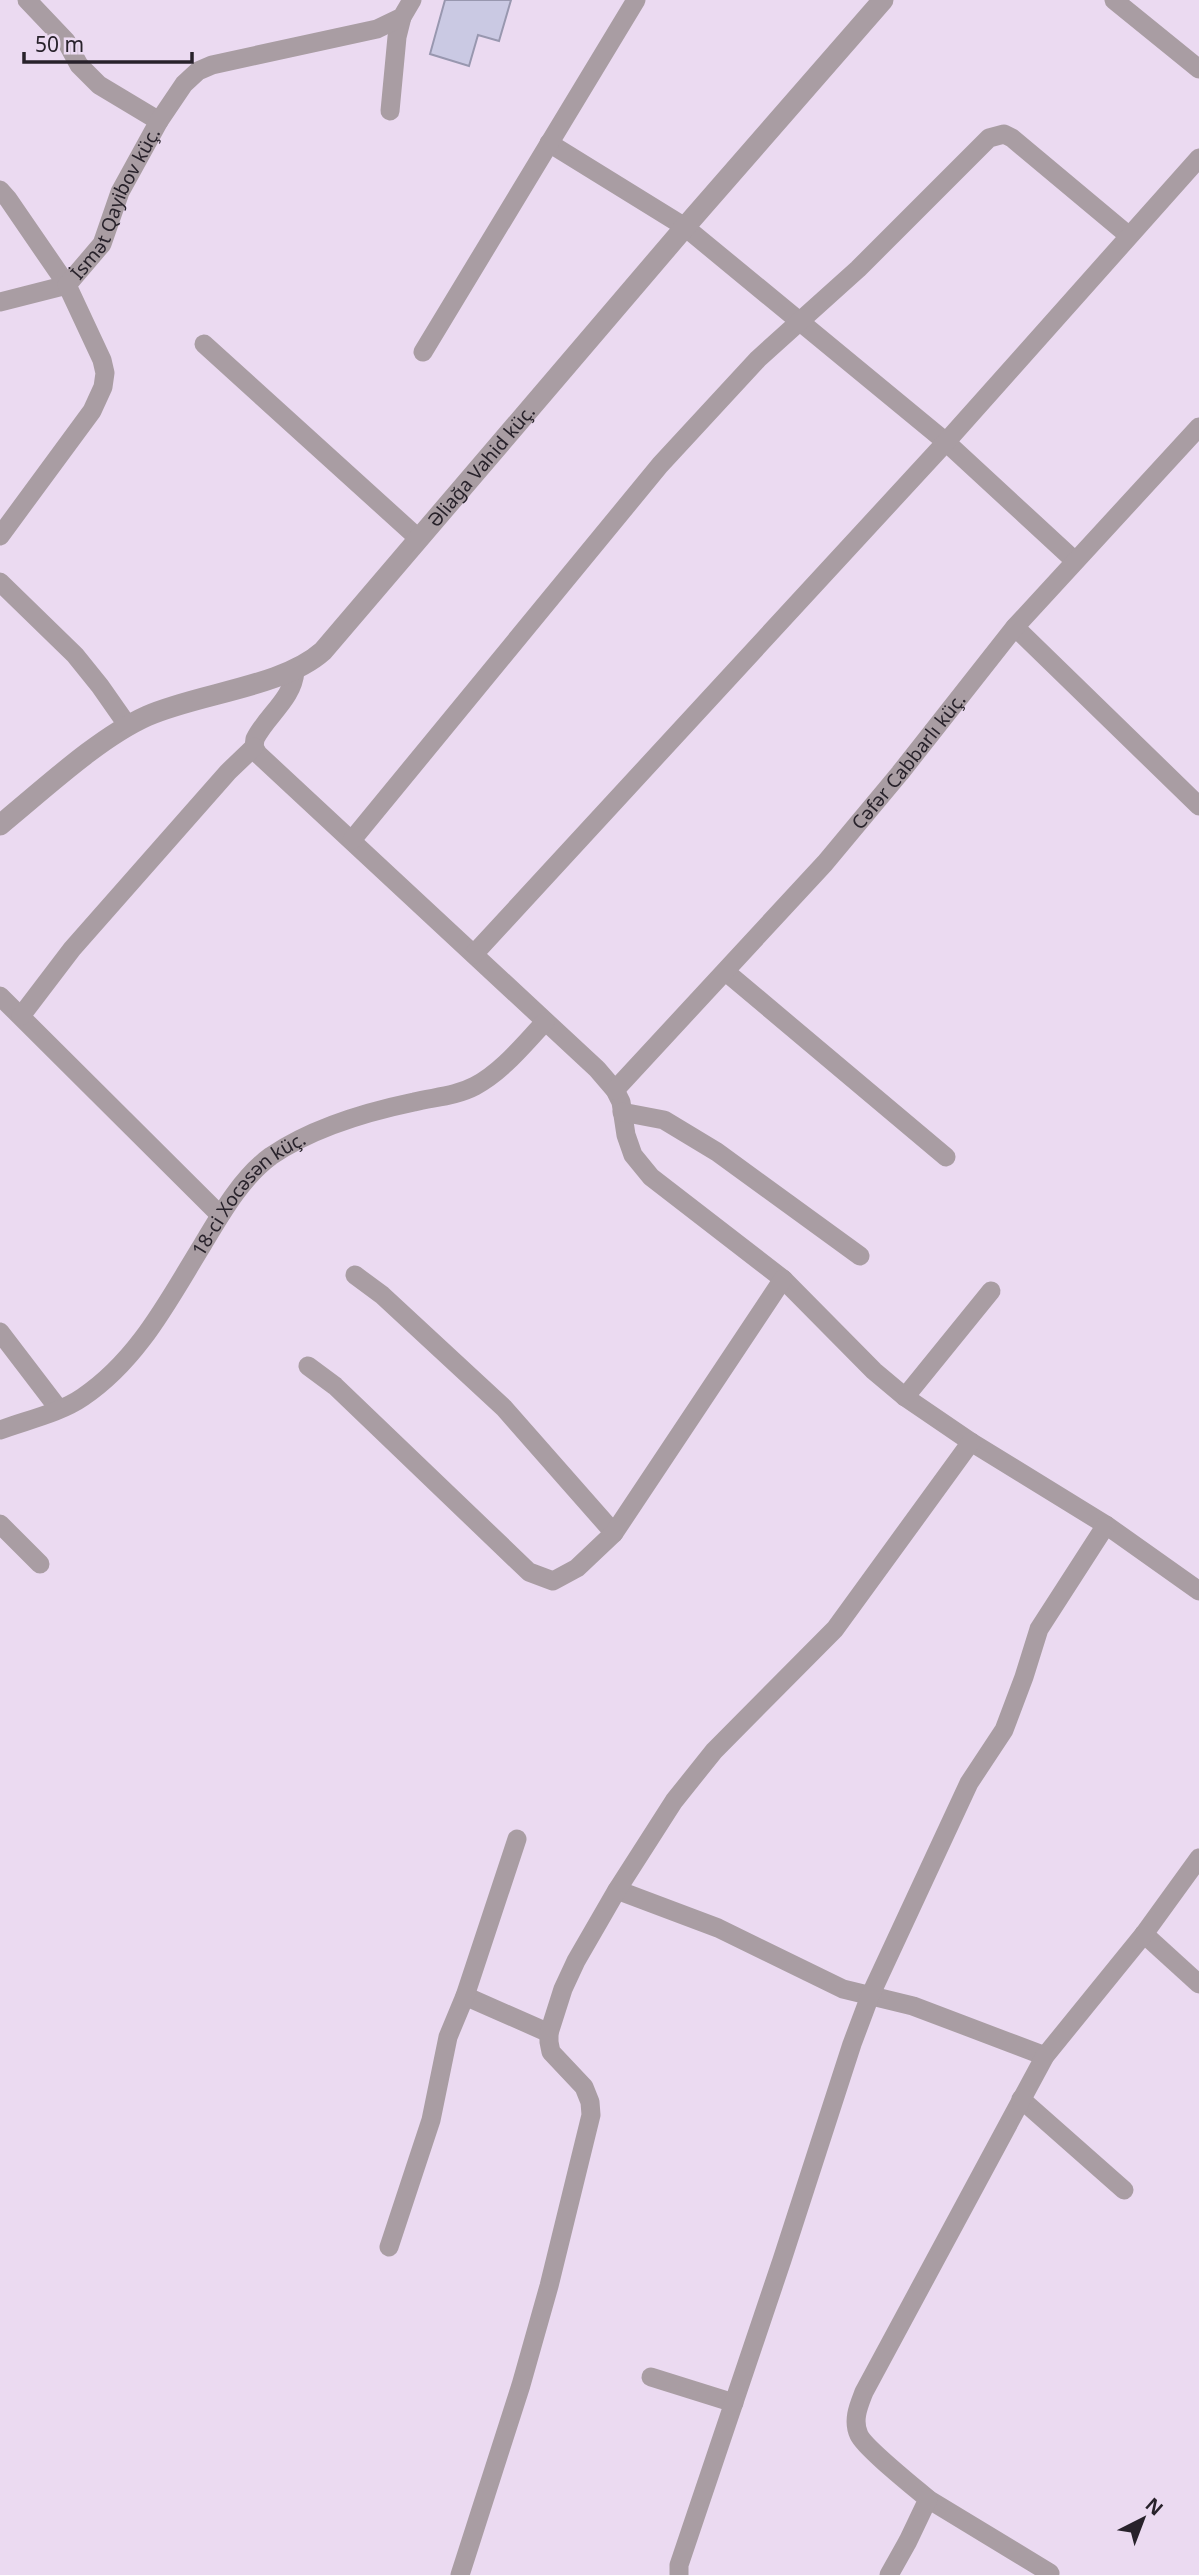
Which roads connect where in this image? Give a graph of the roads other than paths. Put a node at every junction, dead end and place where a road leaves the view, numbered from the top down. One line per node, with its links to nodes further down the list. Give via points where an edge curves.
1 (27, 0): 8 (street, via 66,41 79,65 99,86)
2 (636, 0): 9 (street)
3 (883, 0): 12 (street, Əliağa Vahid küç.)
4 (1114, 0): 6 (street)
5 (407, 8): 7 (street, via 397,37); 8 (street, İsmət Qayibov küç., via 377,29 198,71)
6 (1199, 69)
7 (390, 111)
8 (159, 121): 14 (street, İsmət Qayibov küç., via 120,191 103,244)
9 (549, 143): 12 (street); 18 (street)
10 (1199, 158): 13 (street)
11 (0, 190): 14 (street)
12 (685, 227): 16 (street); 22 (street, Əliağa Vahid küç.)
13 (1128, 236): 16 (street, via 1004,134 989,138); 20 (street)
14 (68, 285): 15 (street); 21 (street, İsmət Qayibov küç., via 102,360 103,387 92,411)
15 (0, 302)
16 (801, 320): 20 (street); 31 (street, via 758,359 660,465)
17 (204, 344): 22 (street)
18 (423, 352)
19 (1199, 427): 23 (street, Cəfər Cabbarlı küç.)
20 (946, 442): 23 (street); 32 (street)
21 (0, 536)
22 (418, 538): 26 (street, Əliağa Vahid küç., via 335,639)
23 (1075, 561): 25 (street, Cəfər Cabbarlı küç.)
24 (0, 582): 27 (street, via 75,655)
25 (1015, 627): 29 (street); 33 (street, Cəfər Cabbarlı küç., via 900,774)
26 (295, 671): 27 (street, Əliağa Vahid küç., via 173,706); 28 (street, via 288,694 259,732)
27 (128, 726): 30 (street, Əliağa Vahid küç.)
28 (254, 747): 31 (street); 35 (street, via 81,938)
29 (1199, 806)
30 (0, 825)
31 (352, 840): 32 (street)
32 (474, 954): 36 (street)
33 (726, 972): 37 (street, Cəfər Cabbarlı küç.); 39 (street)
34 (0, 996): 35 (street)
35 (20, 1016): 40 (street)
36 (545, 1021): 37 (street); 40 (street, 18-ci Xocəsən küç., via 500,1069 477,1085 457,1094 355,1117 270,1157)
37 (615, 1090): 38 (street)
38 (622, 1112): 41 (street, via 664,1120 717,1152); 43 (street, via 633,1155 651,1177)
39 (946, 1157)
40 (220, 1215): 48 (street, 18-ci Xocəsən küç., via 139,1346 82,1398)
41 (860, 1256)
42 (355, 1275): 53 (street, via 382,1294 504,1408)
43 (783, 1279): 47 (street); 53 (street)
44 (991, 1291): 47 (street)
45 (0, 1332): 48 (street)
46 (308, 1366): 53 (street, via 335,1386 529,1572 553,1581 577,1568)
47 (905, 1397): 50 (street)
48 (58, 1408): 49 (street, 18-ci Xocəsən küç.)
49 (0, 1430)
50 (971, 1442): 52 (street); 58 (street, via 835,1629 714,1751 682,1791)
51 (0, 1524): 54 (street)
52 (1106, 1525): 55 (street); 62 (street, via 1039,1629 1004,1730 969,1783)
53 (614, 1533)
54 (40, 1564)
55 (1199, 1591)
56 (517, 1839): 61 (street)
57 (1199, 1858): 59 (street)
58 (617, 1890): 62 (street, via 718,1928 843,1989); 63 (street, via 572,1970)
59 (1144, 1934): 60 (street); 64 (street)
60 (1199, 1984)
61 (465, 1996): 63 (street); 67 (street, via 448,2037 419,2161)
62 (870, 1996): 64 (street, via 913,2006); 69 (street)
63 (549, 2033): 72 (street, via 551,2052 584,2087 591,2115 521,2385)
64 (1045, 2056): 65 (street)
65 (1021, 2099): 66 (street); 70 (street, via 856,2413 859,2435)
66 (1124, 2190)
67 (388, 2247)
68 (651, 2377): 69 (street)
69 (734, 2403): 73 (street, via 678,2566)
70 (928, 2499): 71 (street); 74 (street)
71 (1050, 2573)
72 (460, 2575)
73 (679, 2575)
74 (889, 2575)

